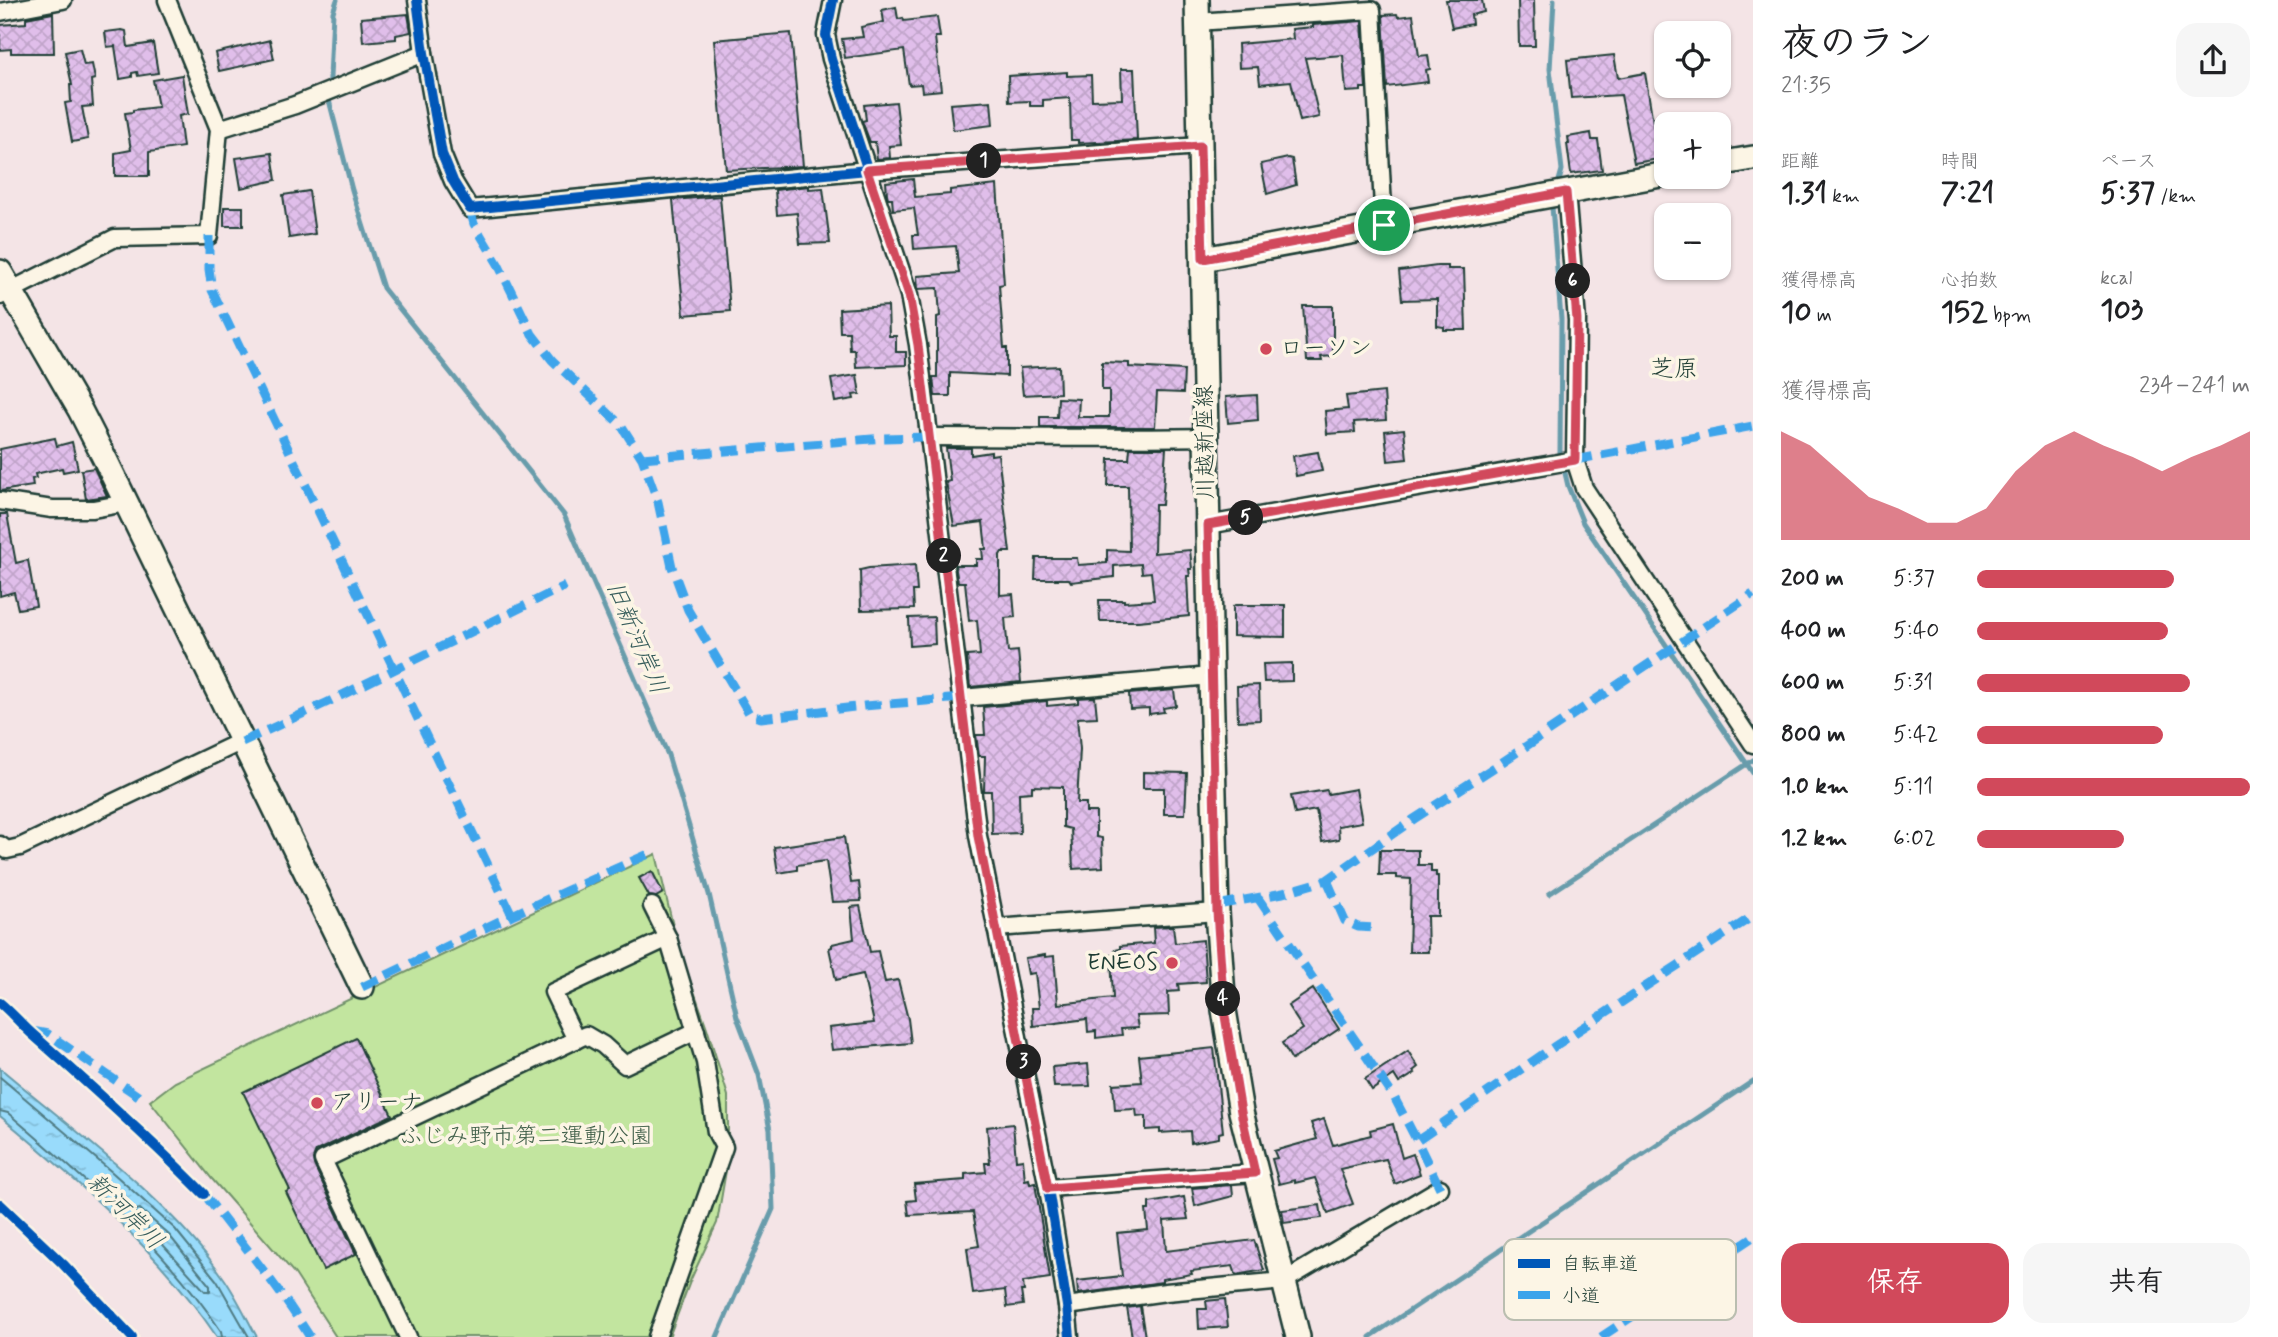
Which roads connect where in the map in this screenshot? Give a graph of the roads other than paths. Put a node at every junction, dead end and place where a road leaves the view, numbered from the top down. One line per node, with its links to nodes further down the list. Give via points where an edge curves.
1 (63, 0): 7 (street)
2 (167, 0): 9 (street)
3 (417, 0): 8 (street)
4 (834, 0): 13 (street, via 827,35 831,59)
5 (1371, 5): 6 (street); 16 (street)
6 (1197, 11): 10 (main road, 川越新座線)
7 (0, 12)
8 (424, 53): 9 (street, via 295,105); 13 (street, via 442,154 470,209)
9 (219, 129): 18 (street, via 209,236 115,238)
10 (1200, 146): 13 (street); 17 (main road, 川越新座線)
11 (1753, 158): 12 (main road)
12 (1731, 162)
13 (867, 170): 20 (street, via 909,295)
14 (1654, 176): 15 (main road)
15 (1566, 192): 16 (main road); 21 (street, via 1577,320)
16 (1384, 225): 17 (main road)
17 (1203, 259): 19 (main road, 川越新座線)
18 (4, 286): 23 (main road, via 80,410)
19 (1206, 437): 20 (street); 24 (main road, 川越新座線)
20 (928, 438): 26 (street)
21 (1575, 460): 24 (street); 28 (street, via 1590,499)
22 (0, 502): 23 (street, via 52,509)
23 (126, 503): 27 (main road)
24 (1208, 525): 25 (main road, 川越新座線)
25 (1211, 676): 26 (street); 31 (main road, 川越新座線)
26 (962, 698): 32 (street, via 978,836)
27 (242, 741): 29 (street, via 20,847 7,850); 34 (main road)
28 (1753, 744)
29 (0, 845)
30 (652, 906): 33 (street)
31 (1217, 912): 32 (street); 37 (main road, 川越新座線, via 1224,1010)
32 (996, 928): 38 (street)
33 (668, 938): 35 (street); 36 (street, via 553,992)
34 (362, 987)
35 (696, 1031): 36 (street, via 625,1065 586,1035); 43 (street, via 716,1132 724,1147)
36 (576, 1040): 42 (street, via 323,1160)
37 (1255, 1173): 38 (street); 40 (main road, 川越新座線)
38 (1048, 1188): 41 (street)
39 (1440, 1188): 40 (street)
40 (1284, 1281): 41 (street); 45 (main road, 川越新座線)
41 (1068, 1306): 44 (street)
42 (408, 1337)
43 (657, 1337)
44 (1070, 1337)
45 (1298, 1337)

